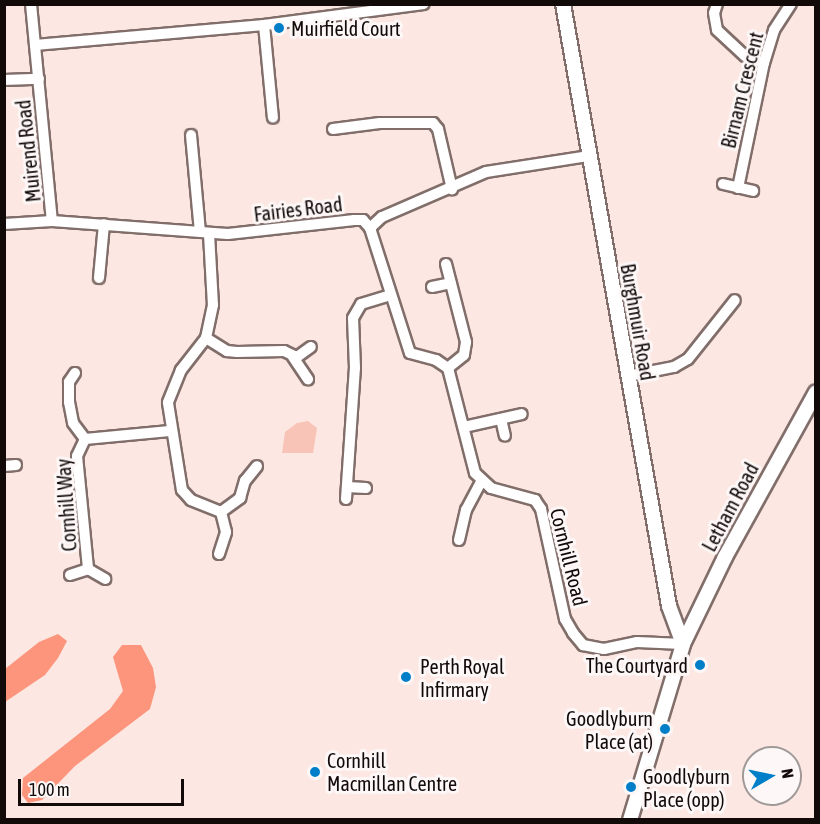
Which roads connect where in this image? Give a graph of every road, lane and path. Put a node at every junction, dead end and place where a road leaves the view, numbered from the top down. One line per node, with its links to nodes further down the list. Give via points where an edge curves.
1 (31, 4): 7 (street, Muirend Road)
2 (424, 4): 6 (street)
3 (563, 4): 14 (street, Burghmuir Road)
4 (717, 4): 8 (street, via 717,30 745,56)
5 (791, 4): 8 (street, Birnam Crescent, via 774,30)
6 (264, 25): 7 (street); 11 (street)
7 (35, 45): 9 (street, Muirend Road)
8 (764, 63): 16 (street, Birnam Crescent)
9 (39, 79): 10 (street); 19 (street, Muirend Road)
10 (4, 80)
11 (273, 118)
12 (333, 129): 17 (street, via 380,123 433,123 438,129)
13 (191, 135): 23 (street)
14 (588, 156): 17 (street, Fairies Road, via 486,172); 35 (street, Burghmuir Road)
15 (723, 184): 16 (street)
16 (738, 188): 18 (street)
17 (452, 189): 22 (street, Fairies Road, via 382,217)
18 (753, 191)
19 (52, 221): 20 (street, Fairies Road); 21 (street, Fairies Road)
20 (4, 224)
21 (104, 224): 23 (street, Fairies Road); 25 (street)
22 (370, 228): 23 (street, Fairies Road, via 363,220 354,220); 28 (street)
23 (205, 233): 30 (street, via 213,305)
24 (446, 264): 26 (street)
25 (99, 278)
26 (451, 283): 27 (street); 33 (street, via 466,347 464,355)
27 (432, 287)
28 (391, 295): 33 (street, via 410,353 436,360); 46 (street, via 361,304 353,318 355,368)
29 (735, 300): 35 (street, via 688,359 674,367)
30 (206, 338): 32 (street, via 227,351 284,351); 41 (street, via 181,370 169,398)
31 (311, 347): 32 (street, via 301,356)
32 (293, 357): 36 (street)
33 (447, 368): 40 (street)
34 (75, 373): 43 (street, Cornhill Way, via 69,387 70,415)
35 (628, 376): 55 (street, Burghmuir Road, via 669,606)
36 (308, 379)
37 (816, 392): 55 (street, Letham Road, via 731,546)
38 (522, 414): 39 (street)
39 (501, 419): 40 (street); 42 (street)
40 (464, 427): 45 (street, via 475,473)
41 (170, 431): 43 (street, Cornhill Way); 49 (street, via 182,490 191,500)
42 (505, 436)
43 (85, 439): 52 (street, Cornhill Way, via 77,456)
44 (257, 466): 49 (street, via 245,481 240,498)
45 (481, 482): 50 (street, via 466,510); 55 (street, Cornhill Road, via 536,500 565,619 584,645 604,649 637,642)
46 (347, 487): 47 (street); 48 (street)
47 (366, 488)
48 (346, 499)
49 (221, 512): 51 (street, via 226,532)
50 (459, 540)
51 (219, 554)
52 (88, 569): 53 (street, Cornhill Way); 54 (street, Cornhill Way)
53 (70, 575)
54 (105, 579)
55 (683, 644): 56 (street, Letham Road)
56 (630, 819)

